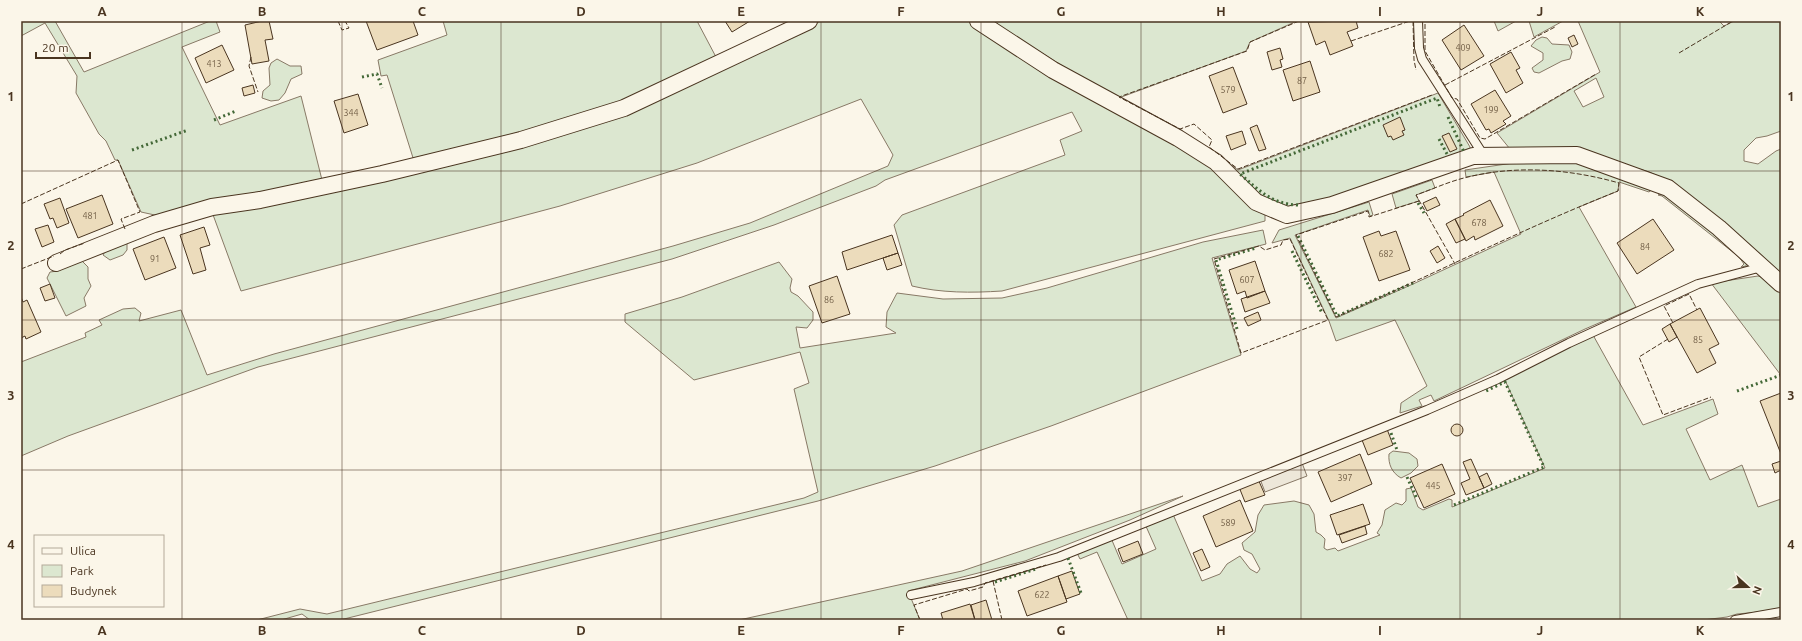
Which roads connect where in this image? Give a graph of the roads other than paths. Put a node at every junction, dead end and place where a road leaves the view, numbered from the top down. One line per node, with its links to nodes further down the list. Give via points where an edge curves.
1 (809, 21): 5 (street, via 616,110 520,140 382,174 260,200 212,207 154,224)
2 (978, 21): 4 (street, via 1053,70 1178,138 1216,162 1256,202 1287,215 1332,205 1474,156)
3 (1418, 21): 4 (lane, via 1422,60)
4 (1484, 156): 6 (street, via 1577,155 1668,188 1719,228)
5 (56, 263)
6 (1762, 267): 7 (street); 8 (lane, via 1698,284 1576,340 1498,380 1059,557 974,582)
7 (1781, 284)
8 (911, 595)
9 (1781, 612): 10 (lane)
10 (1735, 620)

